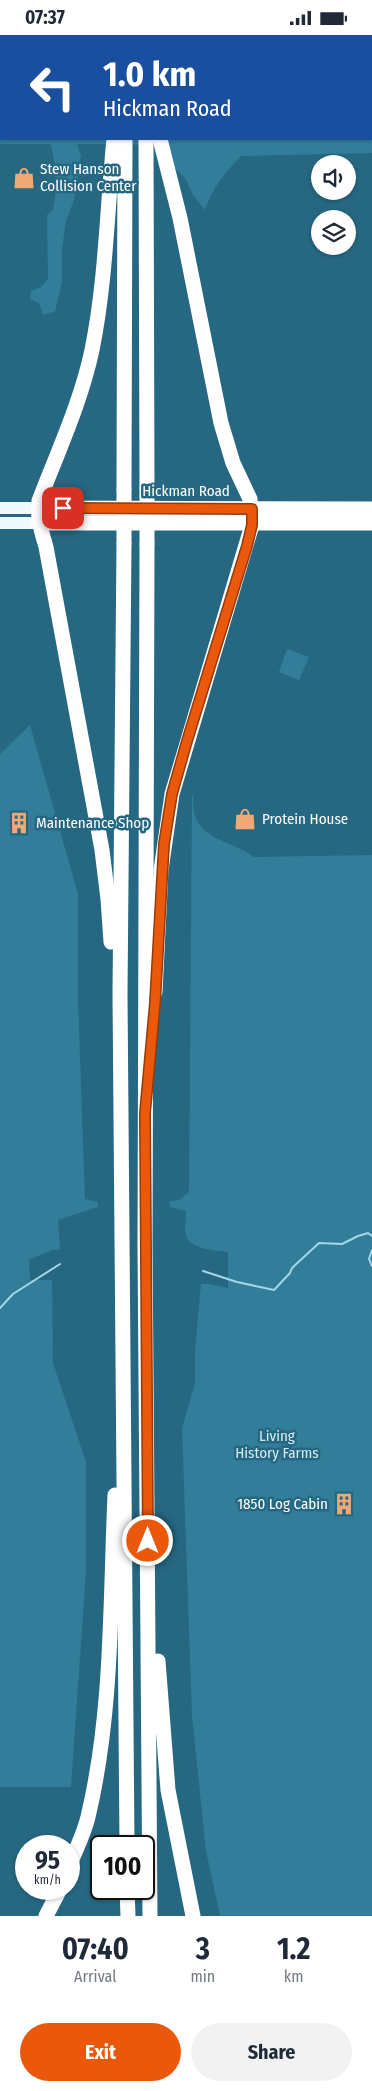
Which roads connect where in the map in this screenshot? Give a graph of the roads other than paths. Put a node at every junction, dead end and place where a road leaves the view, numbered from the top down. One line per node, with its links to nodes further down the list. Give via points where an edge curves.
1 (114, 140): 5 (highway)
2 (125, 140): 5 (highway)
3 (146, 140): 14 (highway, bridge)
4 (160, 140): 7 (highway, via 221,423)
5 (118, 165): 9 (highway, via 92,352 75,410 39,501); 13 (highway, bridge, via 124,489)
6 (0, 509): 9 (main road, Hickman Road)
7 (252, 509): 8 (highway, Hickman Road); 9 (highway, Hickman Road); 12 (highway)
8 (372, 509)
9 (38, 516): 10 (main road, Hickman Road); 12 (highway, Hickman Road); 13 (highway, via 102,850 113,966)
10 (0, 523)
11 (372, 523): 12 (highway, Hickman Road)
12 (252, 525): 14 (highway, via 172,794 161,870 155,1003)
13 (120, 993): 15 (highway)
14 (145, 1113): 16 (highway)
15 (124, 1414): 17 (highway); 18 (highway, via 115,1489 107,1697 102,1744 87,1820)
16 (148, 1525): 23 (highway); 24 (highway, via 165,1767)
17 (127, 1835)
18 (80, 1838)
19 (54, 1900): 21 (highway)
20 (127, 1900): 22 (highway)
21 (46, 1916)
22 (128, 1916)
23 (150, 1916)
24 (193, 1916)

